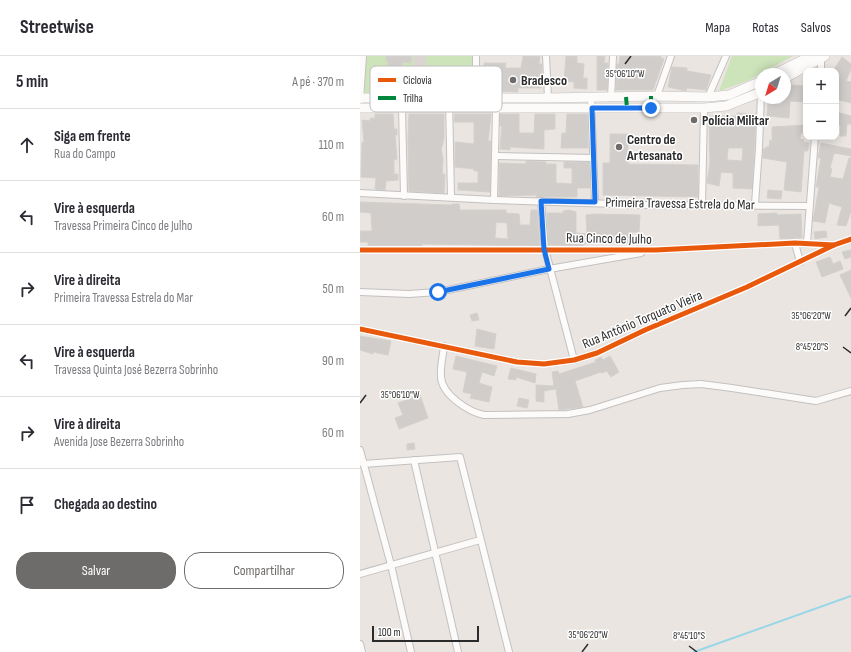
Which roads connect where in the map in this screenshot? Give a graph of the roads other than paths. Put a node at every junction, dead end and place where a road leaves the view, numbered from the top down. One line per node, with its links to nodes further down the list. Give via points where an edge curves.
1 (363, 56): 19 (street)
2 (546, 56): 17 (street)
3 (613, 56): 18 (street)
4 (671, 56): 13 (street)
5 (726, 56): 15 (street)
6 (811, 56): 8 (main road)
7 (823, 57): 9 (street); 10 (main road)
8 (786, 68)
9 (821, 68)
10 (791, 75)
11 (755, 84): 15 (main road, via 730,95)
12 (755, 95): 22 (main road, via 726,106)
13 (657, 96): 15 (main road); 18 (main road)
14 (591, 97): 17 (main road); 18 (main road); 21 (street)
15 (708, 97): 22 (main road)
16 (502, 98): 17 (main road)
17 (548, 98)
18 (611, 98)
19 (360, 99)
20 (761, 104): 36 (street)
21 (592, 108): 22 (main road); 23 (main road); 29 (street)
22 (704, 108): 37 (street)
23 (502, 109)
24 (402, 112): 31 (street)
25 (449, 112): 32 (street)
26 (496, 112): 28 (street)
27 (815, 140): 38 (street)
28 (496, 156): 29 (street); 33 (street)
29 (593, 158): 35 (street)
30 (360, 193): 31 (street, Primeira Travessa Estrela do Mar)
31 (404, 196): 32 (street, Primeira Travessa Estrela do Mar)
32 (451, 197): 33 (street, Primeira Travessa Estrela do Mar)
33 (494, 200): 34 (street, Primeira Travessa Estrela do Mar)
34 (541, 201): 35 (street, Primeira Travessa Estrela do Mar); 43 (street)
35 (595, 202): 37 (street, Primeira Travessa Estrela do Mar)
36 (754, 204): 37 (street, Primeira Travessa Estrela do Mar); 38 (street, Primeira Travessa Estrela do Mar)
37 (702, 206)
38 (809, 206): 41 (street)
39 (851, 239): 42 (street, Rua Antônio Torquato Vieira)
40 (795, 243): 41 (street, Rua Cinco de Julho); 45 (street, Rua Cinco de Julho); 46 (street)
41 (807, 243): 42 (street, Rua Cinco de Julho)
42 (834, 245): 46 (street, Rua Antônio Torquato Vieira)
43 (544, 249): 44 (street, Rua Cinco de Julho); 45 (street, Rua Cinco de Julho); 47 (street)
44 (360, 250)
45 (656, 250): 47 (street)
46 (800, 262): 51 (street, Rua Antônio Torquato Vieira, via 597,353)
47 (549, 269): 48 (street, via 438,292); 51 (street)
48 (360, 292)
49 (360, 329): 50 (street, Rua Antônio Torquato Vieira)
50 (444, 346): 51 (street, Rua Antônio Torquato Vieira, via 517,362 544,364); 52 (street, via 440,370 444,386 465,408 484,415 568,414 590,410 660,388 684,385 701,384 816,401)
51 (574, 360)
52 (851, 391)
53 (360, 450): 55 (street)
54 (414, 460): 55 (street); 56 (street, via 460,457); 57 (street)
55 (363, 464): 58 (street)
56 (480, 540): 57 (street); 64 (street)
57 (435, 553): 58 (street); 63 (street)
58 (391, 565): 59 (street); 62 (street)
59 (360, 574)
60 (360, 644): 61 (street)
61 (362, 652)
62 (411, 652)
63 (458, 652)
64 (508, 652)

